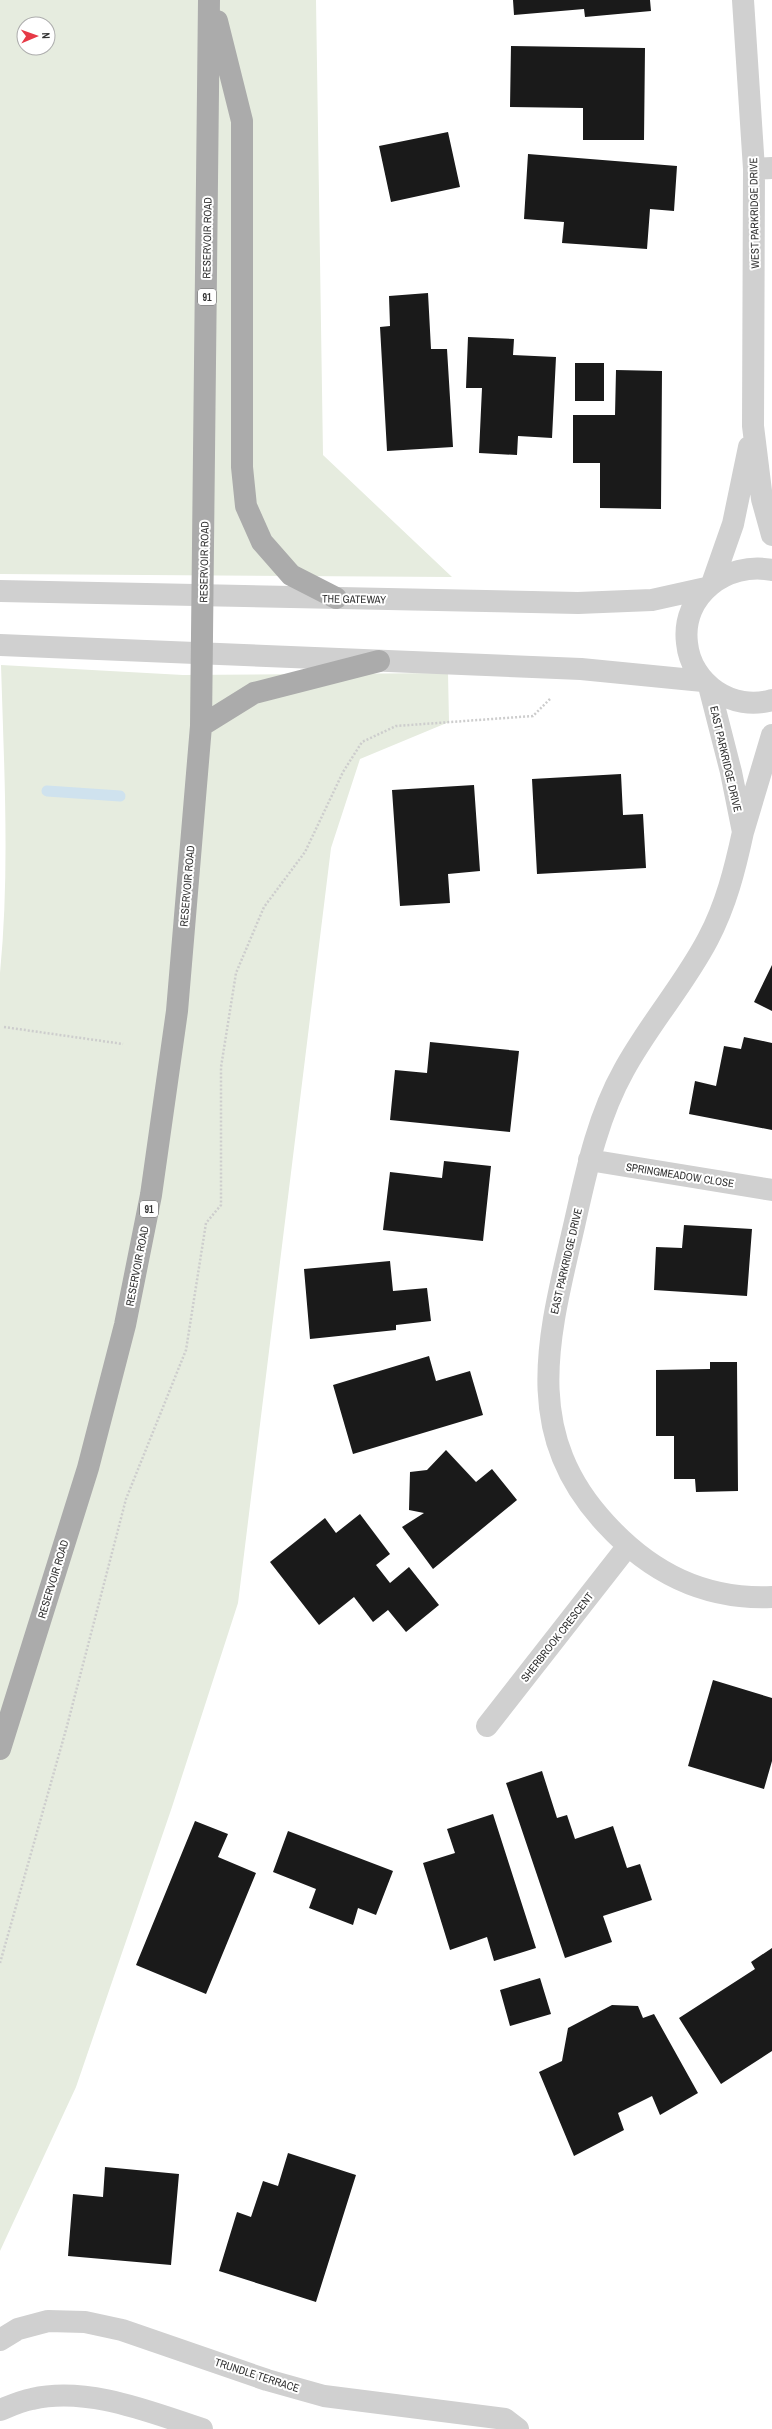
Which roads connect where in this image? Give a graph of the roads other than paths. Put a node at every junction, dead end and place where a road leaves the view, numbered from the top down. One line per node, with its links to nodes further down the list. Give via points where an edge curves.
1 (211, 0): 9 (main road, RESERVOIR ROAD / 91); 10 (main road, via 242,121 242,467 246,506 262,542 291,575)
2 (742, 0): 3 (street, WEST PARKRIDGE DRIVE)
3 (763, 168): 4 (street, WEST PARKRIDGE DRIVE)
4 (753, 426): 5 (street, WEST PARKRIDGE DRIVE, via 762,499); 7 (street, WEST PARKRIDGE DRIVE, via 733,524)
5 (772, 535)
6 (772, 570): 7 (street, THE GATEWAY, via 738,570)
7 (710, 585): 10 (street, THE GATEWAY, via 652,600 585,603); 14 (street, via 694,604 687,623 687,644 692,663)
8 (0, 591): 9 (street, THE GATEWAY)
9 (204, 595): 10 (street, THE GATEWAY); 12 (main road, RESERVOIR ROAD / 91)
10 (336, 598)
11 (0, 645): 12 (street)
12 (203, 653): 13 (street); 16 (main road, RESERVOIR ROAD / 91)
13 (379, 661): 14 (street, via 581,669); 16 (main road, via 254,693)
14 (706, 683): 15 (street, via 725,697 744,703); 18 (street, EAST PARKRIDGE DRIVE, via 731,772)
15 (772, 700)
16 (201, 726): 24 (main road, RESERVOIR ROAD / 91, via 177,1011 166,1103 148,1210 125,1325 88,1468)
17 (772, 735): 18 (street, EAST PARKRIDGE DRIVE)
18 (743, 832): 19 (street, EAST PARKRIDGE DRIVE, via 734,873 709,938 686,978 624,1070 602,1118)
19 (589, 1160): 20 (street, SPRINGMEADOW CLOSE); 21 (street, EAST PARKRIDGE DRIVE, via 550,1332 547,1378 552,1418 564,1460 579,1489 601,1519)
20 (772, 1190)
21 (627, 1547): 22 (street, EAST PARKRIDGE DRIVE, via 653,1567 686,1584 724,1594); 23 (street, SHERBROOK CRESCENT)
22 (772, 1597)
23 (487, 1726)
24 (0, 1749)
25 (0, 2340): 28 (street, TRUNDLE TERRACE, via 18,2329 48,2322 85,2322 122,2330 267,2380 324,2396 505,2419)
26 (0, 2410): 27 (street, via 33,2398 78,2396 117,2402)
27 (202, 2429)
28 (518, 2429)

